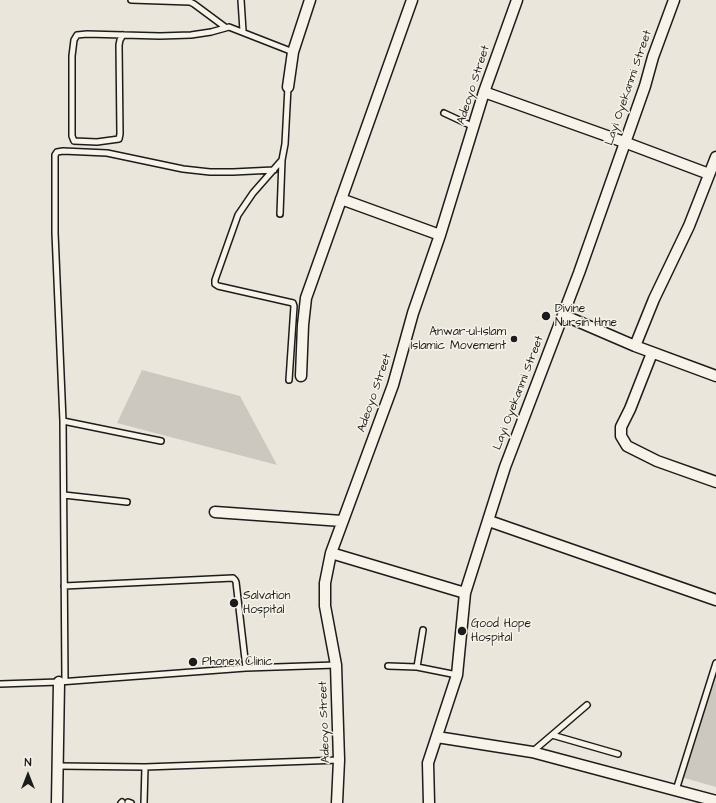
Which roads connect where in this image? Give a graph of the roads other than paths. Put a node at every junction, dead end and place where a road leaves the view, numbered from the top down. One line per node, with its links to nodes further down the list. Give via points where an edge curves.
1 (131, 0): 7 (lane, via 190,2)
2 (241, 0): 8 (lane)
3 (310, 0): 10 (street)
4 (412, 0): 20 (street)
5 (517, 0): 12 (street, Adeoyo Street)
6 (674, 0): 15 (street, Layi Oyekanmi Street)
7 (225, 27): 8 (lane); 9 (lane, via 191,35)
8 (243, 31): 10 (lane)
9 (124, 35): 9 (lane, via 119,45 119,139 97,142 74,141 72,56 75,37 87,34)
10 (293, 52): 11 (street)
11 (288, 87): 17 (lane)
12 (484, 92): 14 (street, Adeoyo Street); 15 (street)
13 (444, 114): 14 (lane)
14 (474, 128): 22 (street, Adeoyo Street)
15 (624, 142): 19 (street); 23 (street, Layi Oyekanmi Street)
16 (716, 157): 19 (street)
17 (282, 160): 18 (lane); 21 (lane)
18 (274, 170): 28 (lane, via 253,193 238,215 215,280 218,286 292,303 294,306); 29 (lane, via 210,172 107,153 57,152 54,160 55,233)
19 (709, 174): 24 (street)
20 (341, 200): 22 (street); 26 (street, via 304,305)
21 (280, 214)
22 (440, 235): 35 (street, Adeoyo Street, via 413,313 394,385)
23 (563, 315): 24 (street); 36 (street, Layi Oyekanmi Street, via 505,467)
24 (635, 346): 25 (street)
25 (652, 353): 27 (street); 31 (street, via 621,427 621,436 627,446 657,461)
26 (301, 376)
27 (716, 376)
28 (289, 380)
29 (63, 420): 30 (lane); 32 (lane)
30 (161, 441)
31 (716, 482)
32 (64, 495): 33 (lane); 38 (lane)
33 (127, 502)
34 (216, 512): 35 (street)
35 (342, 521): 37 (street, Adeoyo Street)
36 (489, 522): 39 (street, Layi Oyekanmi Street); 40 (street)
37 (331, 553): 39 (street); 43 (street, Adeoyo Street, via 325,583 325,606)
38 (64, 586): 46 (lane, via 233,578 236,582); 48 (lane)
39 (465, 593): 47 (street, Layi Oyekanmi Street)
40 (716, 600)
41 (423, 630): 45 (lane)
42 (716, 663): 58 (lane)
43 (336, 665): 46 (lane); 55 (street, Adeoyo Street)
44 (388, 666): 45 (lane)
45 (417, 667): 47 (lane)
46 (246, 668): 48 (lane)
47 (457, 675): 52 (street, Layi Oyekanmi Street)
48 (62, 681): 49 (lane); 56 (street)
49 (0, 684)
50 (587, 705): 51 (lane)
51 (552, 735): 53 (lane); 54 (lane)
52 (437, 737): 53 (street); 63 (street, Layi Oyekanmi Street, via 428,763)
53 (532, 752): 58 (street)
54 (618, 754)
55 (339, 760): 57 (lane); 62 (street, Adeoyo Street)
56 (58, 766): 57 (lane); 60 (street)
57 (145, 767): 61 (lane)
58 (676, 790): 59 (street)
59 (716, 801)
60 (57, 803)
61 (144, 803)
62 (337, 803)
63 (428, 803)

